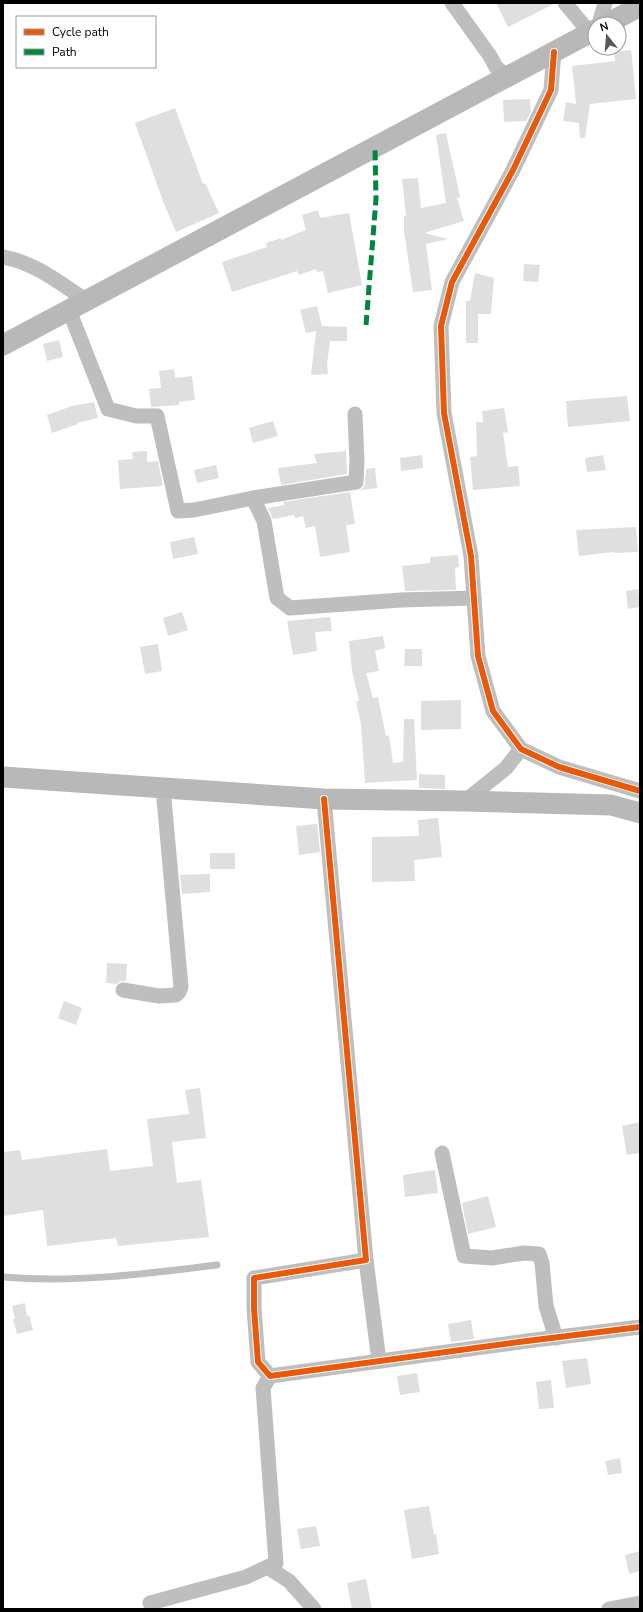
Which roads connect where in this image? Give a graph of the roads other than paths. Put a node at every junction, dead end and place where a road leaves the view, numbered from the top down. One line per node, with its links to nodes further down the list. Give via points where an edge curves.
1 (452, 3): 10 (street, via 496,67)
2 (564, 3): 7 (street)
3 (605, 3): 5 (street)
4 (640, 6): 6 (main road)
5 (601, 16)
6 (621, 16)
7 (587, 20)
8 (587, 34): 9 (main road)
9 (554, 52): 10 (main road); 16 (street, via 551,90 513,170 452,282 441,326 444,412 471,556)
10 (507, 77): 12 (main road)
11 (3, 257): 12 (street, via 15,259 45,273)
12 (78, 305): 13 (main road); 15 (street, via 108,409 136,416 157,416 178,511)
13 (3, 345)
14 (355, 414): 15 (street, via 356,482)
15 (254, 498): 16 (street, via 264,521 277,598 290,608)
16 (474, 598): 17 (street, via 478,656 493,711)
17 (521, 749): 20 (street, via 559,767); 22 (street, via 506,768)
18 (3, 777): 19 (main road)
19 (163, 788): 21 (main road); 24 (street, via 181,987 176,996 158,996)
20 (640, 791)
21 (324, 799): 22 (main road); 26 (street)
22 (465, 801): 23 (main road, via 611,805)
23 (640, 813)
24 (123, 990)
25 (442, 1153): 30 (street, via 464,1256 492,1258 524,1253 539,1254 546,1306)
26 (366, 1260): 31 (street); 32 (street, via 254,1278 258,1362)
27 (216, 1265): 28 (lane, via 133,1276 38,1280)
28 (3, 1277)
29 (640, 1327): 30 (street)
30 (556, 1338): 31 (street)
31 (379, 1361): 32 (street)
32 (270, 1376): 33 (street, via 263,1388 276,1563)
33 (267, 1568): 34 (street, via 246,1577); 36 (street, via 289,1581)
34 (150, 1603)
35 (640, 1603): 37 (street)
36 (314, 1609)
37 (609, 1609)

